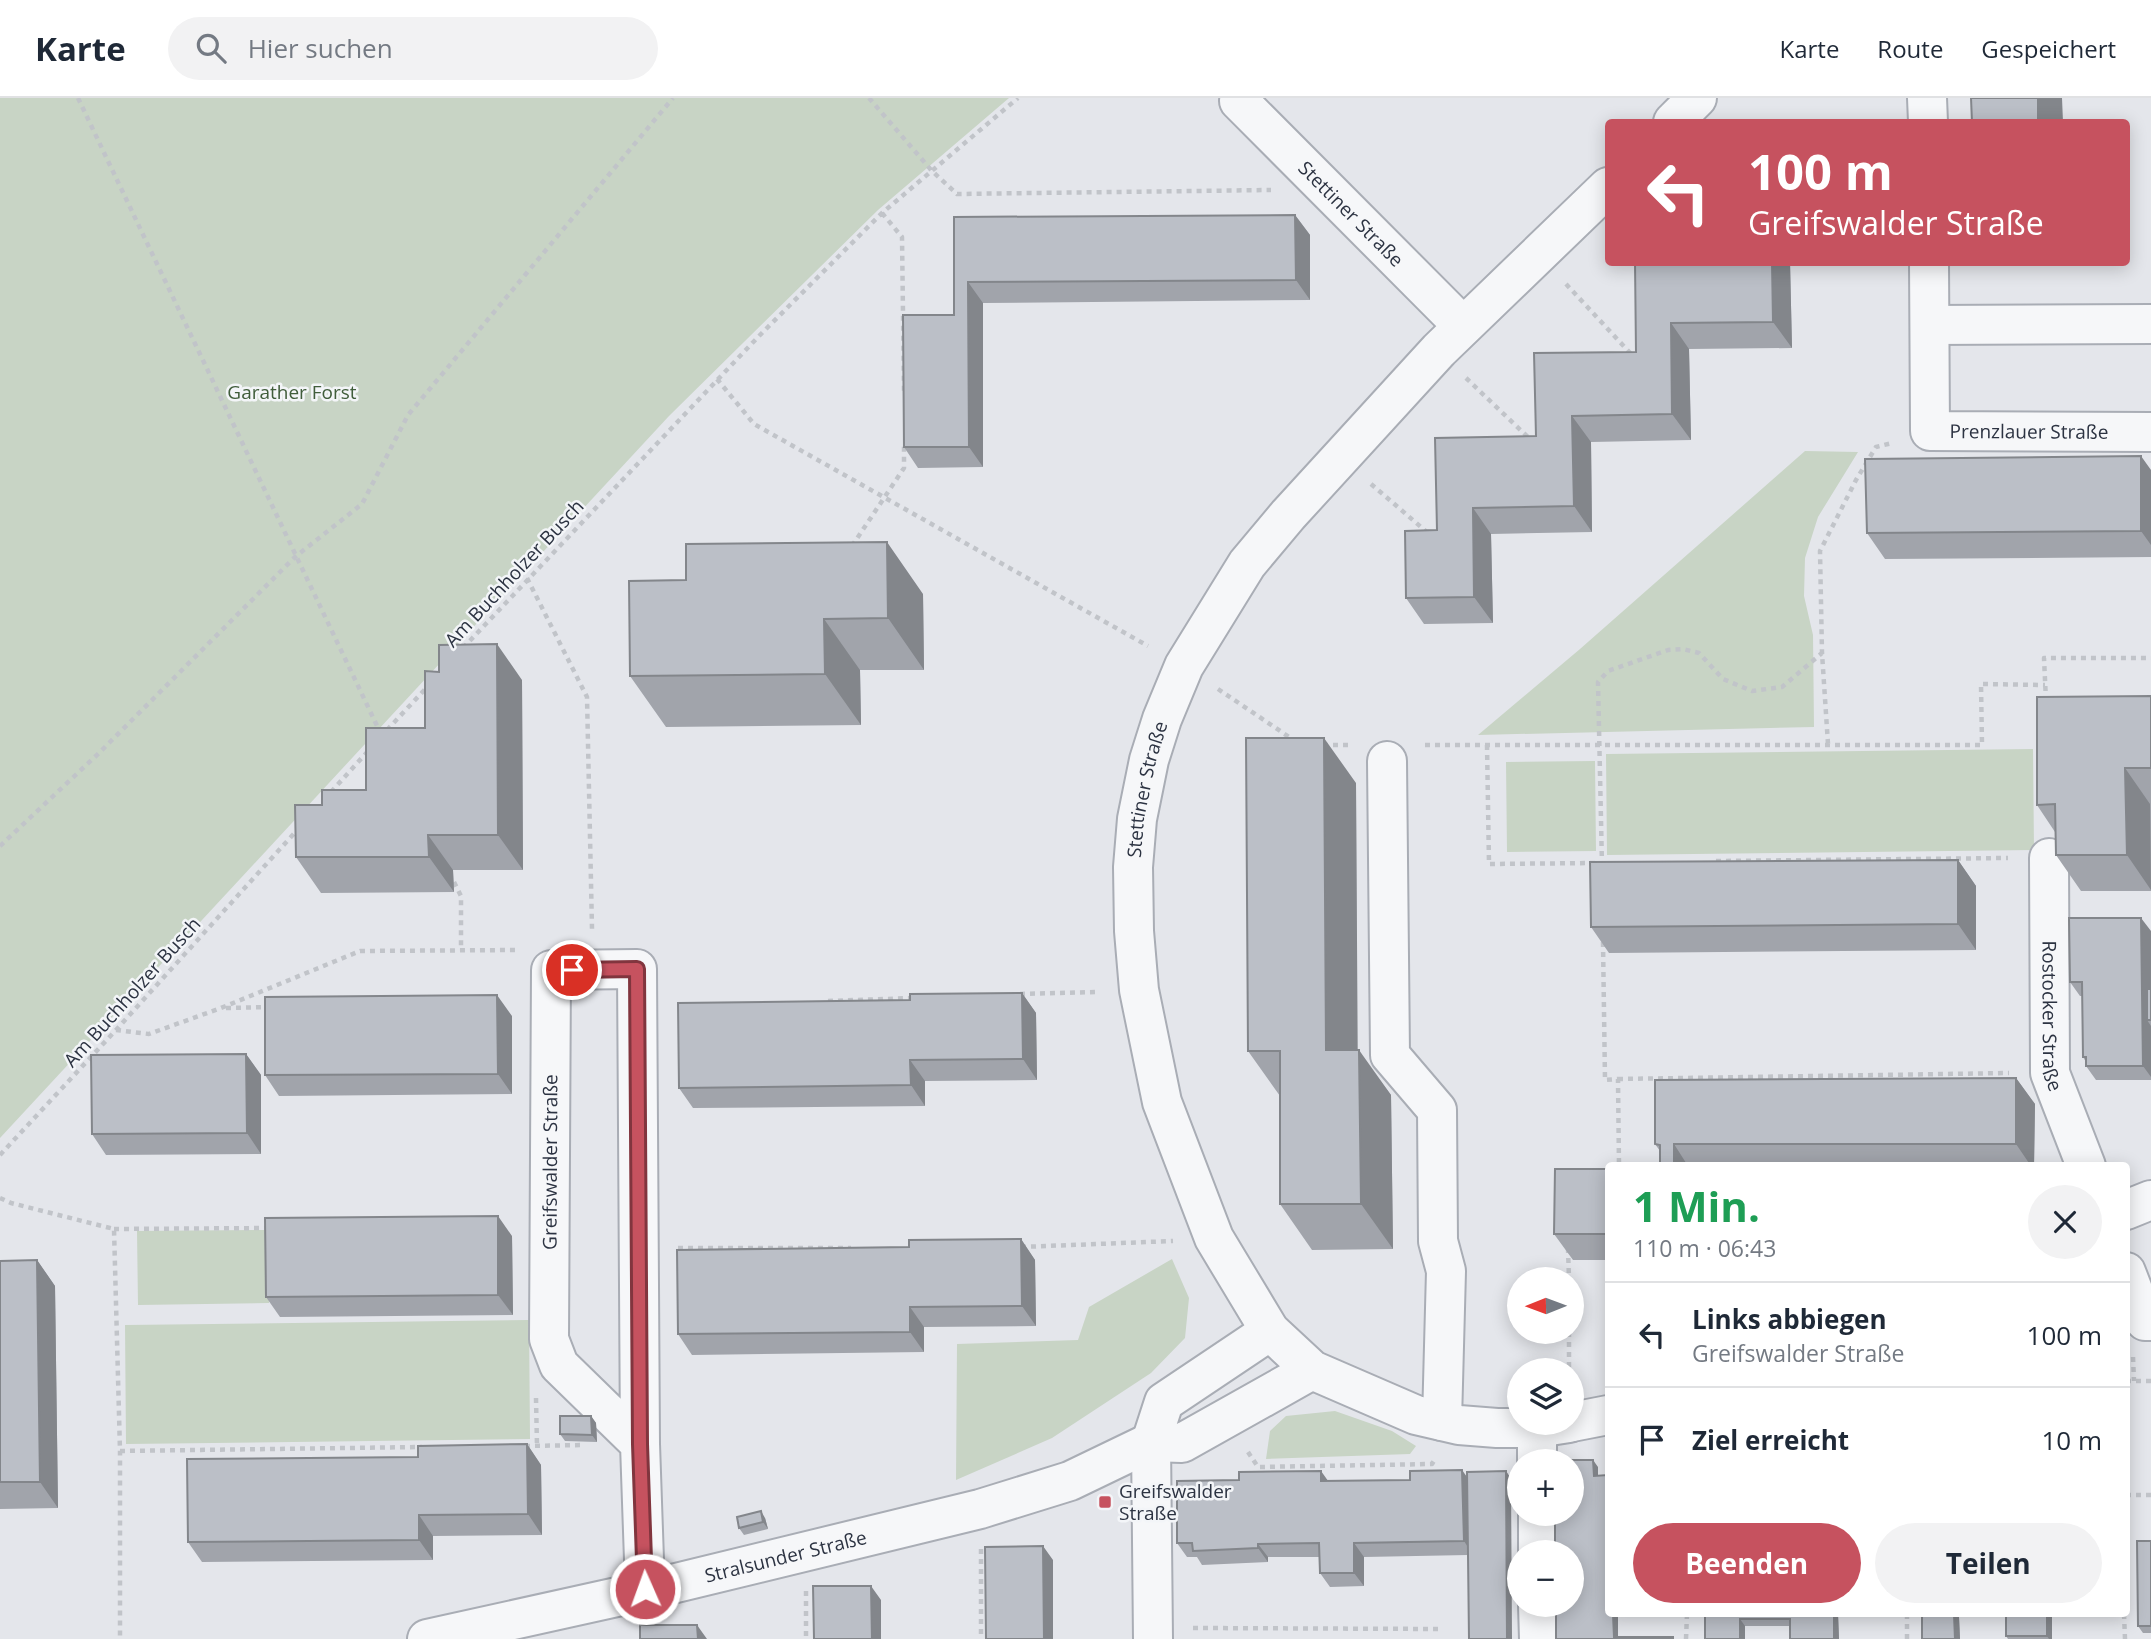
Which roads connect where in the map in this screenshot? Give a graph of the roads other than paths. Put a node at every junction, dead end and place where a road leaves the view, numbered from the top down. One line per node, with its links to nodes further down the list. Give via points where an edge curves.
1 (1697, 98): 4 (street)
2 (1927, 98): 5 (street)
3 (1239, 101): 10 (street, Stettiner Straße, via 1408,269)
4 (1676, 119)
5 (1927, 119)
6 (1605, 190): 10 (street, Stettiner Straße)
7 (1929, 266): 9 (street, Prenzlauer Straße)
8 (2151, 324): 9 (street)
9 (1930, 325): 11 (street, Prenzlauer Straße, via 1930,431)
10 (1451, 338): 19 (street, Stettiner Straße, via 1247,564 1184,666 1149,760 1137,819 1134,932 1139,990 1162,1102 1214,1238)
11 (2151, 432)
12 (1387, 761): 22 (street, via 1391,1055 1437,1110 1438,1241 1446,1271)
13 (2049, 858): 14 (street, Rostocker Straße, via 2050,1073)
14 (2083, 1162)
15 (2151, 1200): 16 (street)
16 (2130, 1208)
17 (2130, 1282): 18 (street, via 2145,1321)
18 (2151, 1321)
19 (1270, 1331): 20 (street); 25 (street, via 1164,1402)
20 (1312, 1370): 22 (street, via 1382,1402); 25 (street, Stralsunder Straße, via 1182,1443)
21 (1605, 1416): 23 (street)
22 (1450, 1423): 24 (street)
23 (1584, 1423)
24 (1507, 1429)
25 (1152, 1442): 27 (street, Stralsunder Straße, via 1070,1481 980,1509); 29 (street)
26 (640, 1444): 26 (street, Greifswalder Straße, via 637,969 551,970 549,1339 559,1365); 27 (street, Greifswalder Straße)
27 (645, 1589): 30 (street, Stralsunder Straße)
28 (1538, 1617): 31 (street)
29 (1153, 1634)
30 (428, 1639)
31 (1539, 1639)

